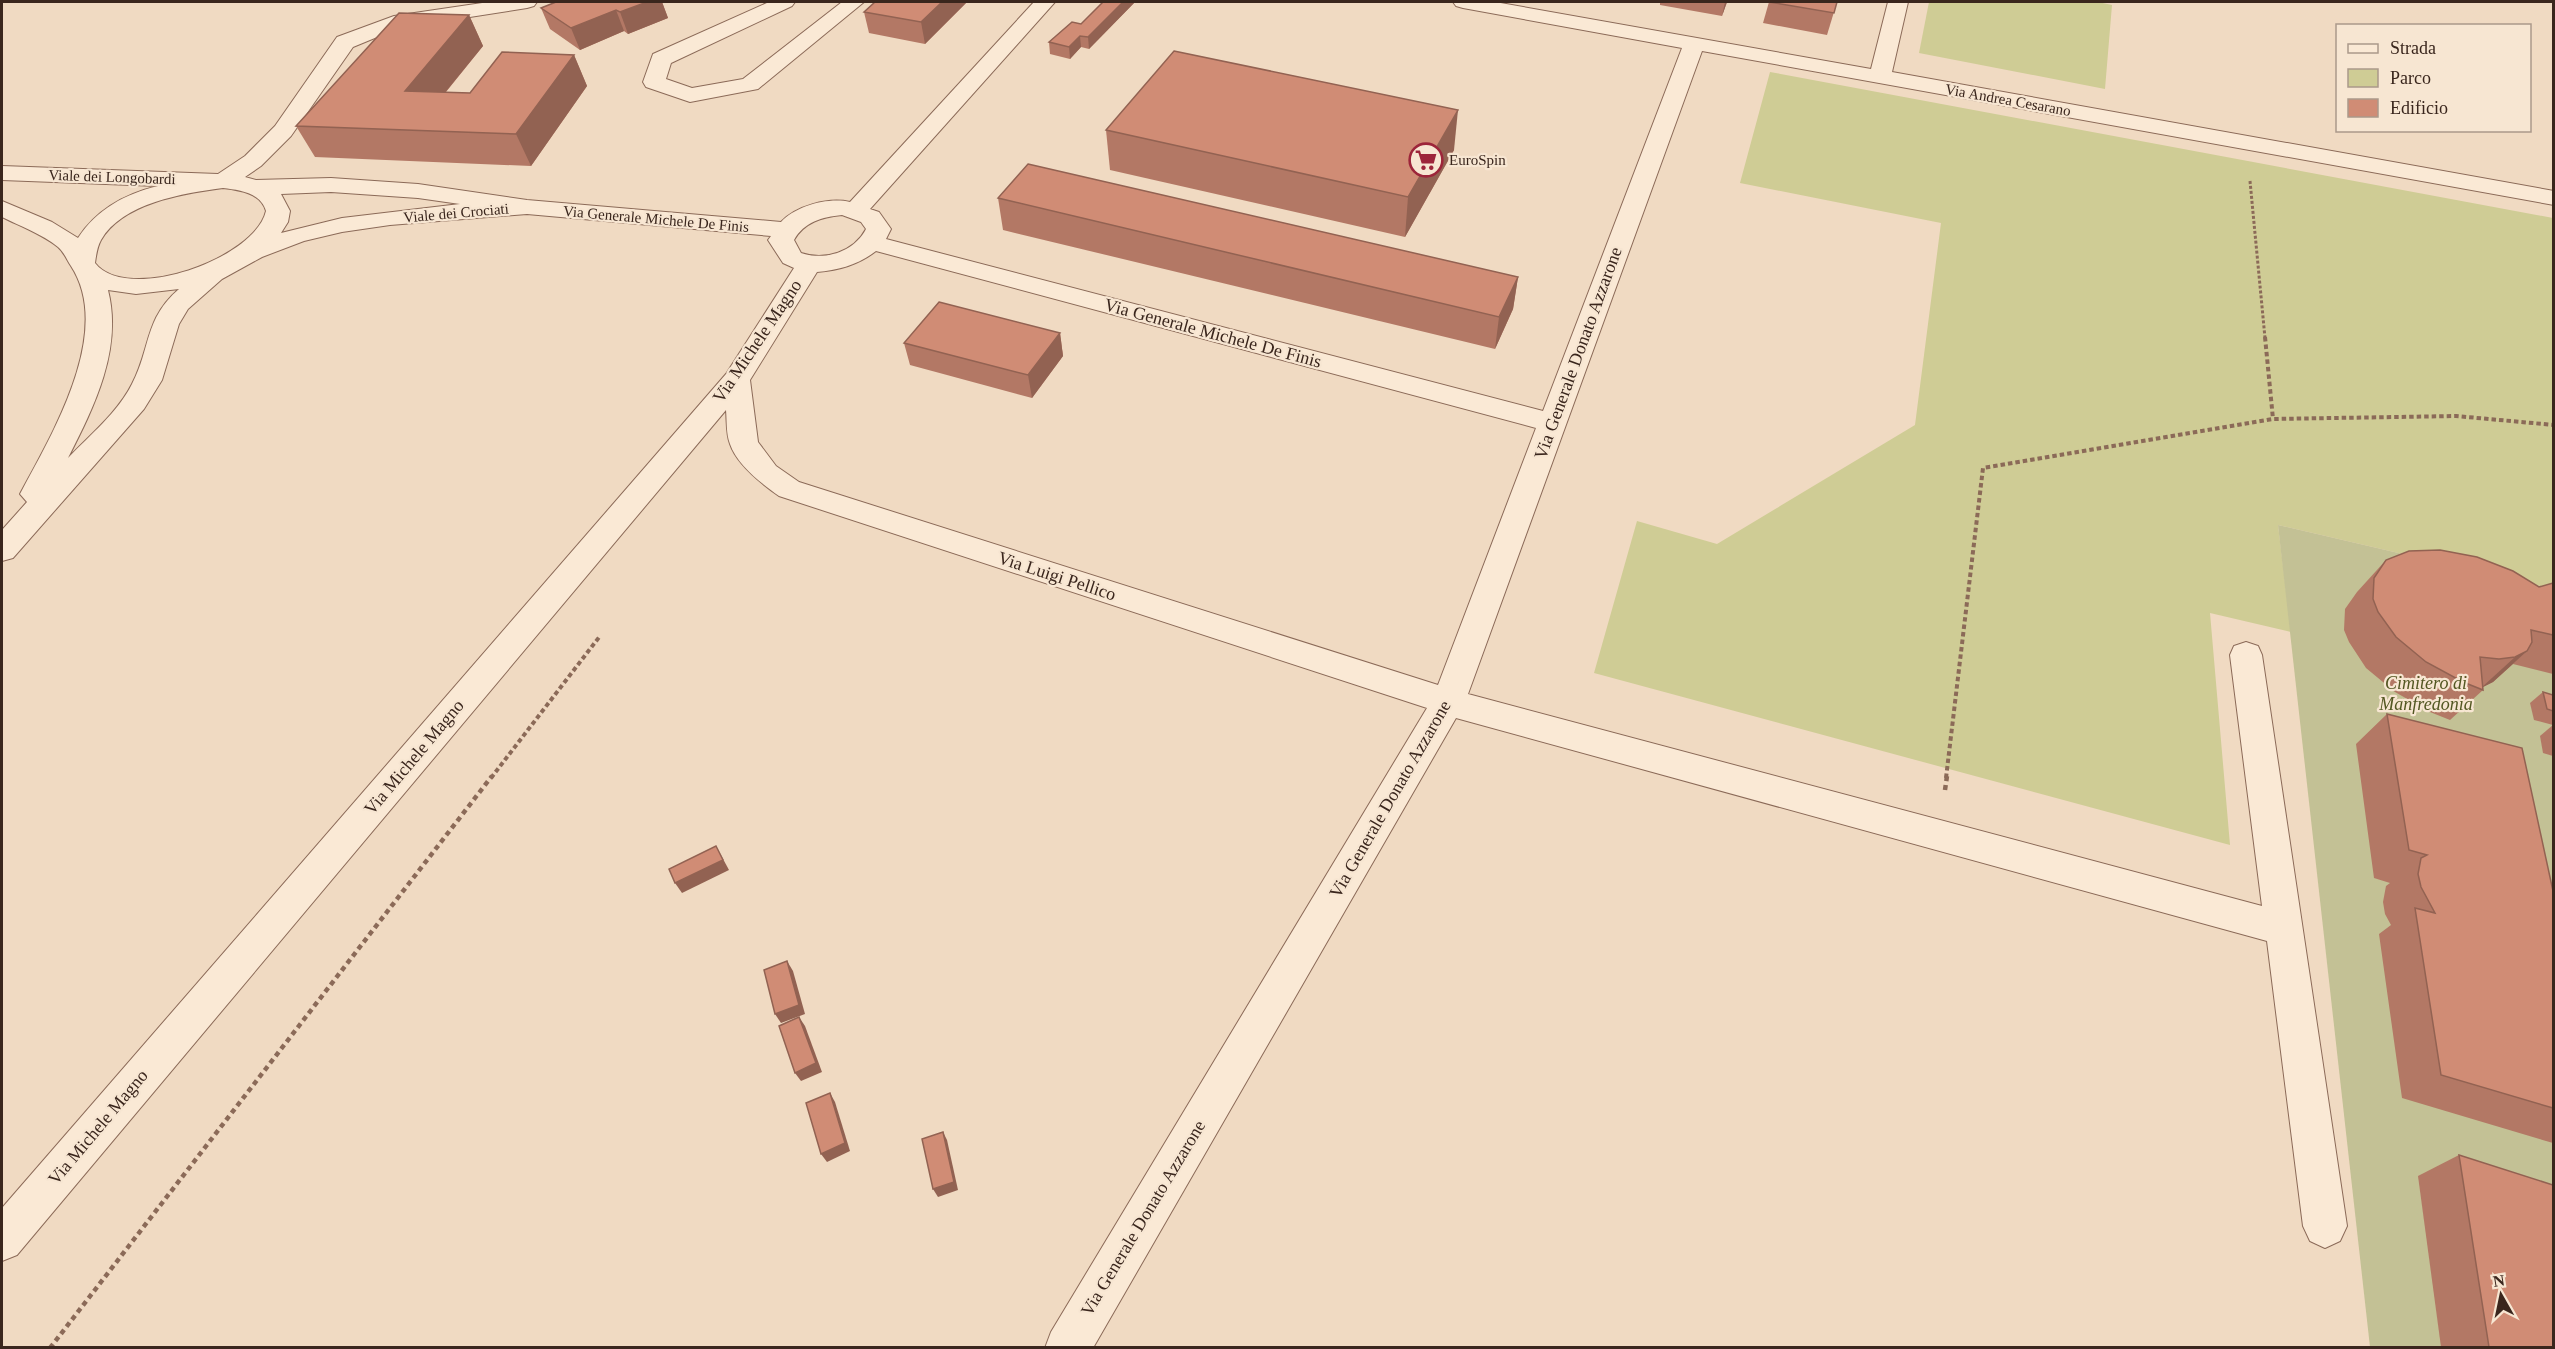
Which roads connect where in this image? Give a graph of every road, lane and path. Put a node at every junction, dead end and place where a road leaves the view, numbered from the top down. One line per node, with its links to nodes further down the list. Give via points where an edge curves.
1 (527, 2): 11 (street, via 394,22 345,42 283,131 253,161)
2 (785, 2): 3 (street, via 661,59 654,82 690,95 750,84)
3 (854, 2)
4 (1045, 2): 16 (street)
5 (1463, 2): 7 (street, Via Andrea Cesarano, via 1616,19)
6 (1898, 2): 8 (street)
7 (1694, 43): 8 (street, Via Andrea Cesarano); 24 (street, Via Generale Donato Azzarone)
8 (1880, 77): 13 (street, Via Andrea Cesarano)
9 (2, 174): 11 (street, Viale dei Longobardi)
10 (2250, 180): 23 (path)
11 (223, 181): 12 (street, Viale dei Crociati); 21 (street, Viale dei Crociati, via 165,190 111,215 92,232 82,248)
12 (257, 187): 14 (street, Viale dei Crociati, via 331,185 418,191); 19 (street, Viale dei Crociati, via 271,195 277,206 276,220 260,242)
13 (2553, 198)
14 (527, 207): 17 (street, Via Generale Michele De Finis); 19 (street, Viale dei Crociati, via 395,218 330,228 276,242)
15 (2, 208): 21 (street, via 69,243)
16 (856, 210): 17 (street, via 816,211); 18 (street, via 874,220 878,228)
17 (785, 230): 20 (street, via 781,240 789,256)
18 (873, 243): 20 (street, via 846,260); 24 (street, Via Generale Michele De Finis)
19 (229, 263): 21 (street, Viale dei Crociati, via 189,278 136,286 110,284); 26 (street, Viale dei Crociati, via 177,305 159,337 144,387 116,427)
20 (810, 263): 22 (street, Via Michele Magno)
21 (86, 269): 26 (street, Viale dei Crociati, via 97,300 94,365 46,476)
22 (736, 380): 29 (street, Via Luigi Pellico, via 744,444 766,473 789,489); 33 (street, Via Michele Magno)
23 (2272, 419): 25 (path, via 2456,416); 30 (path, via 1983,468)
24 (1552, 423): 29 (street, Via Generale Donato Azzarone)
25 (2553, 425)
26 (2, 550)
27 (600, 636): 34 (path)
28 (2246, 655): 31 (street)
29 (1448, 702): 30 (street, Via Luigi Pellico); 35 (street, Via Generale Donato Azzarone)
30 (1940, 836): 31 (street, Via Luigi Pellico)
31 (2284, 929): 32 (street)
32 (2325, 1226)
33 (2, 1239)
34 (50, 1347)
35 (1066, 1347)

